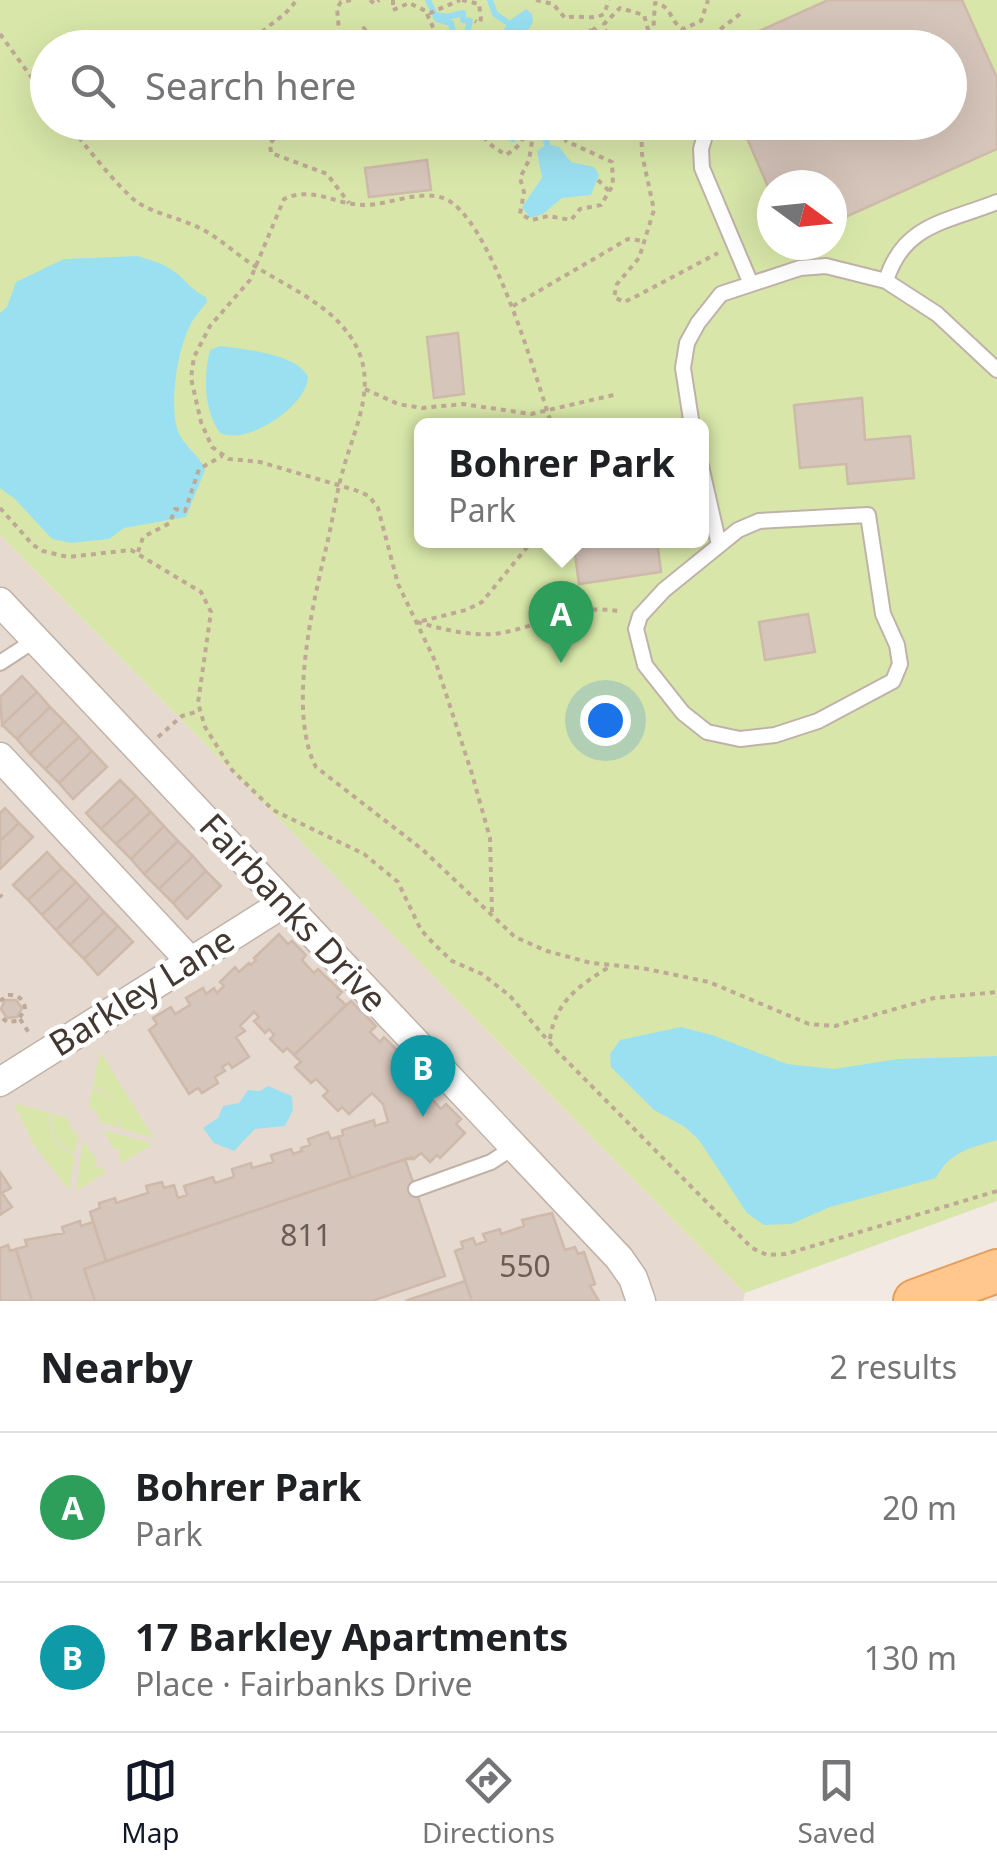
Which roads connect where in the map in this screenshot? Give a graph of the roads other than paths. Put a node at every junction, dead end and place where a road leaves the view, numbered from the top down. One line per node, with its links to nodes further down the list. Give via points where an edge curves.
1 (704, 140): 4 (lane, via 702,168)
2 (997, 202): 3 (lane, via 911,236)
3 (886, 280): 4 (lane, via 826,266); 5 (lane, via 937,314)
4 (752, 284): 6 (lane, via 721,294 687,343 683,368)
5 (997, 370)
6 (691, 418)
7 (709, 501): 8 (lane)
8 (719, 545): 8 (lane, via 759,522 868,515 883,614 900,664 893,681 776,735 707,732 645,665 636,630 664,590)
9 (0, 602): 10 (street, Fairbanks Drive)
10 (35, 640): 11 (lane); 13 (street, Fairbanks Drive)
11 (0, 663)
12 (0, 757): 14 (street)
13 (284, 903): 14 (street, Barkley Lane); 16 (street, Fairbanks Drive)
14 (190, 961): 15 (street, Barkley Lane)
15 (0, 1082)
16 (514, 1147): 17 (lane); 18 (street, Fairbanks Drive)
17 (416, 1189)
18 (627, 1268): 20 (street); 21 (street, Fairbanks Drive)
19 (997, 1271): 22 (main road)
20 (632, 1301)
21 (640, 1301)
22 (915, 1301)

